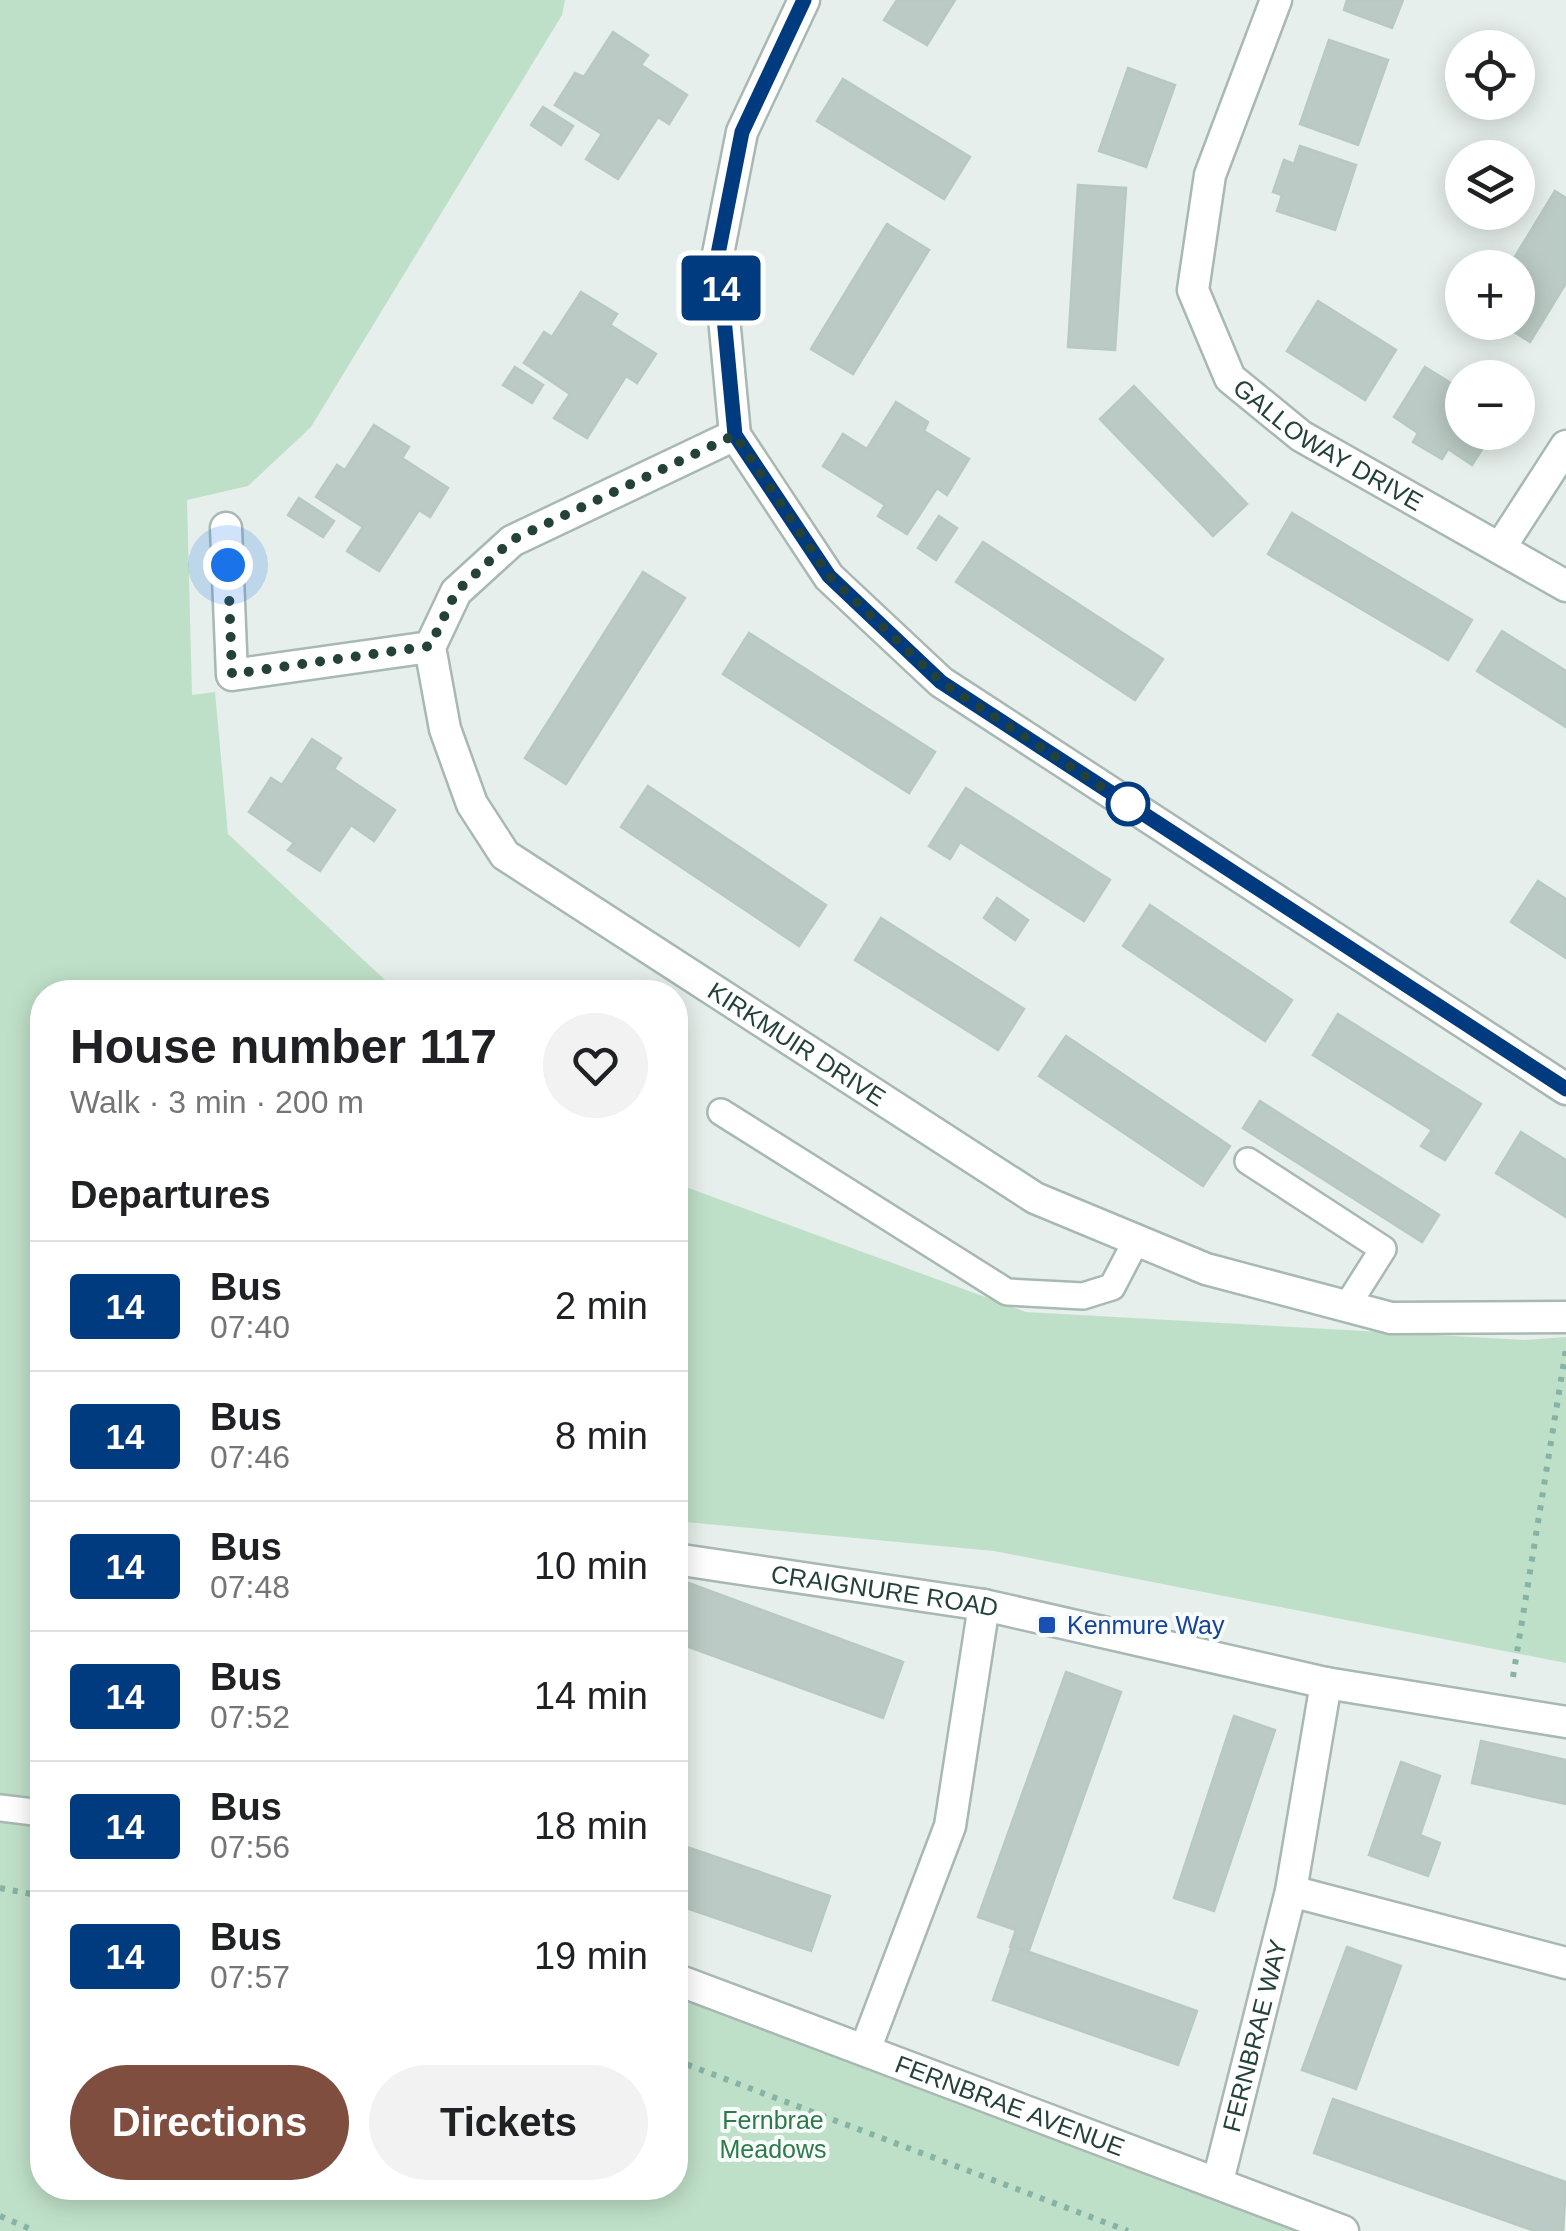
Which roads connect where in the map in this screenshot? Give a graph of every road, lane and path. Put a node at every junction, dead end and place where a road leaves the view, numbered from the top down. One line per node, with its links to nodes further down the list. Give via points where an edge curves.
1 (804, 0): 3 (street, via 742,132 718,254)
2 (1276, 0): 6 (street, GALLOWAY DRIVE, via 1210,174 1193,290 1230,378 1301,436)
3 (735, 435): 8 (street, via 512,540 456,592); 9 (street, via 829,576 941,682)
4 (1566, 446): 6 (street)
5 (226, 528): 8 (street, via 232,674)
6 (1500, 548): 7 (street, GALLOWAY DRIVE)
7 (1566, 586)
8 (430, 646): 12 (street, KIRKMUIR DRIVE, via 472,804 506,855 1035,1198)
9 (1566, 1090)
10 (721, 1112): 12 (lane, via 1007,1292 1082,1296 1112,1287)
11 (1248, 1161): 13 (lane, via 1383,1249)
12 (1136, 1240): 13 (street, KIRKMUIR DRIVE, via 1206,1269)
13 (1347, 1306): 14 (street, KIRKMUIR DRIVE, via 1391,1318)
14 (1566, 1318)
15 (1566, 1348): 19 (path)
16 (688, 1561): 17 (street, CRAIGNURE ROAD)
17 (984, 1605): 18 (street, CRAIGNURE ROAD); 28 (street, via 950,1826)
18 (1326, 1683): 19 (street, CRAIGNURE ROAD); 24 (street, FERNBRAE WAY)
19 (1508, 1713): 20 (street, CRAIGNURE ROAD)
20 (1566, 1722)
21 (0, 1808): 22 (lane)
22 (30, 1811)
23 (0, 1888): 25 (path)
24 (1291, 1891): 26 (street); 30 (street, FERNBRAE WAY)
25 (30, 1894)
26 (1566, 1963)
27 (688, 1984): 28 (street, FERNBRAE AVENUE)
28 (865, 2050): 30 (street, FERNBRAE AVENUE)
29 (688, 2065): 33 (path)
30 (1218, 2182): 34 (street, FERNBRAE AVENUE)
31 (0, 2216): 32 (path)
32 (36, 2231)
33 (1128, 2231)
34 (1343, 2231)

